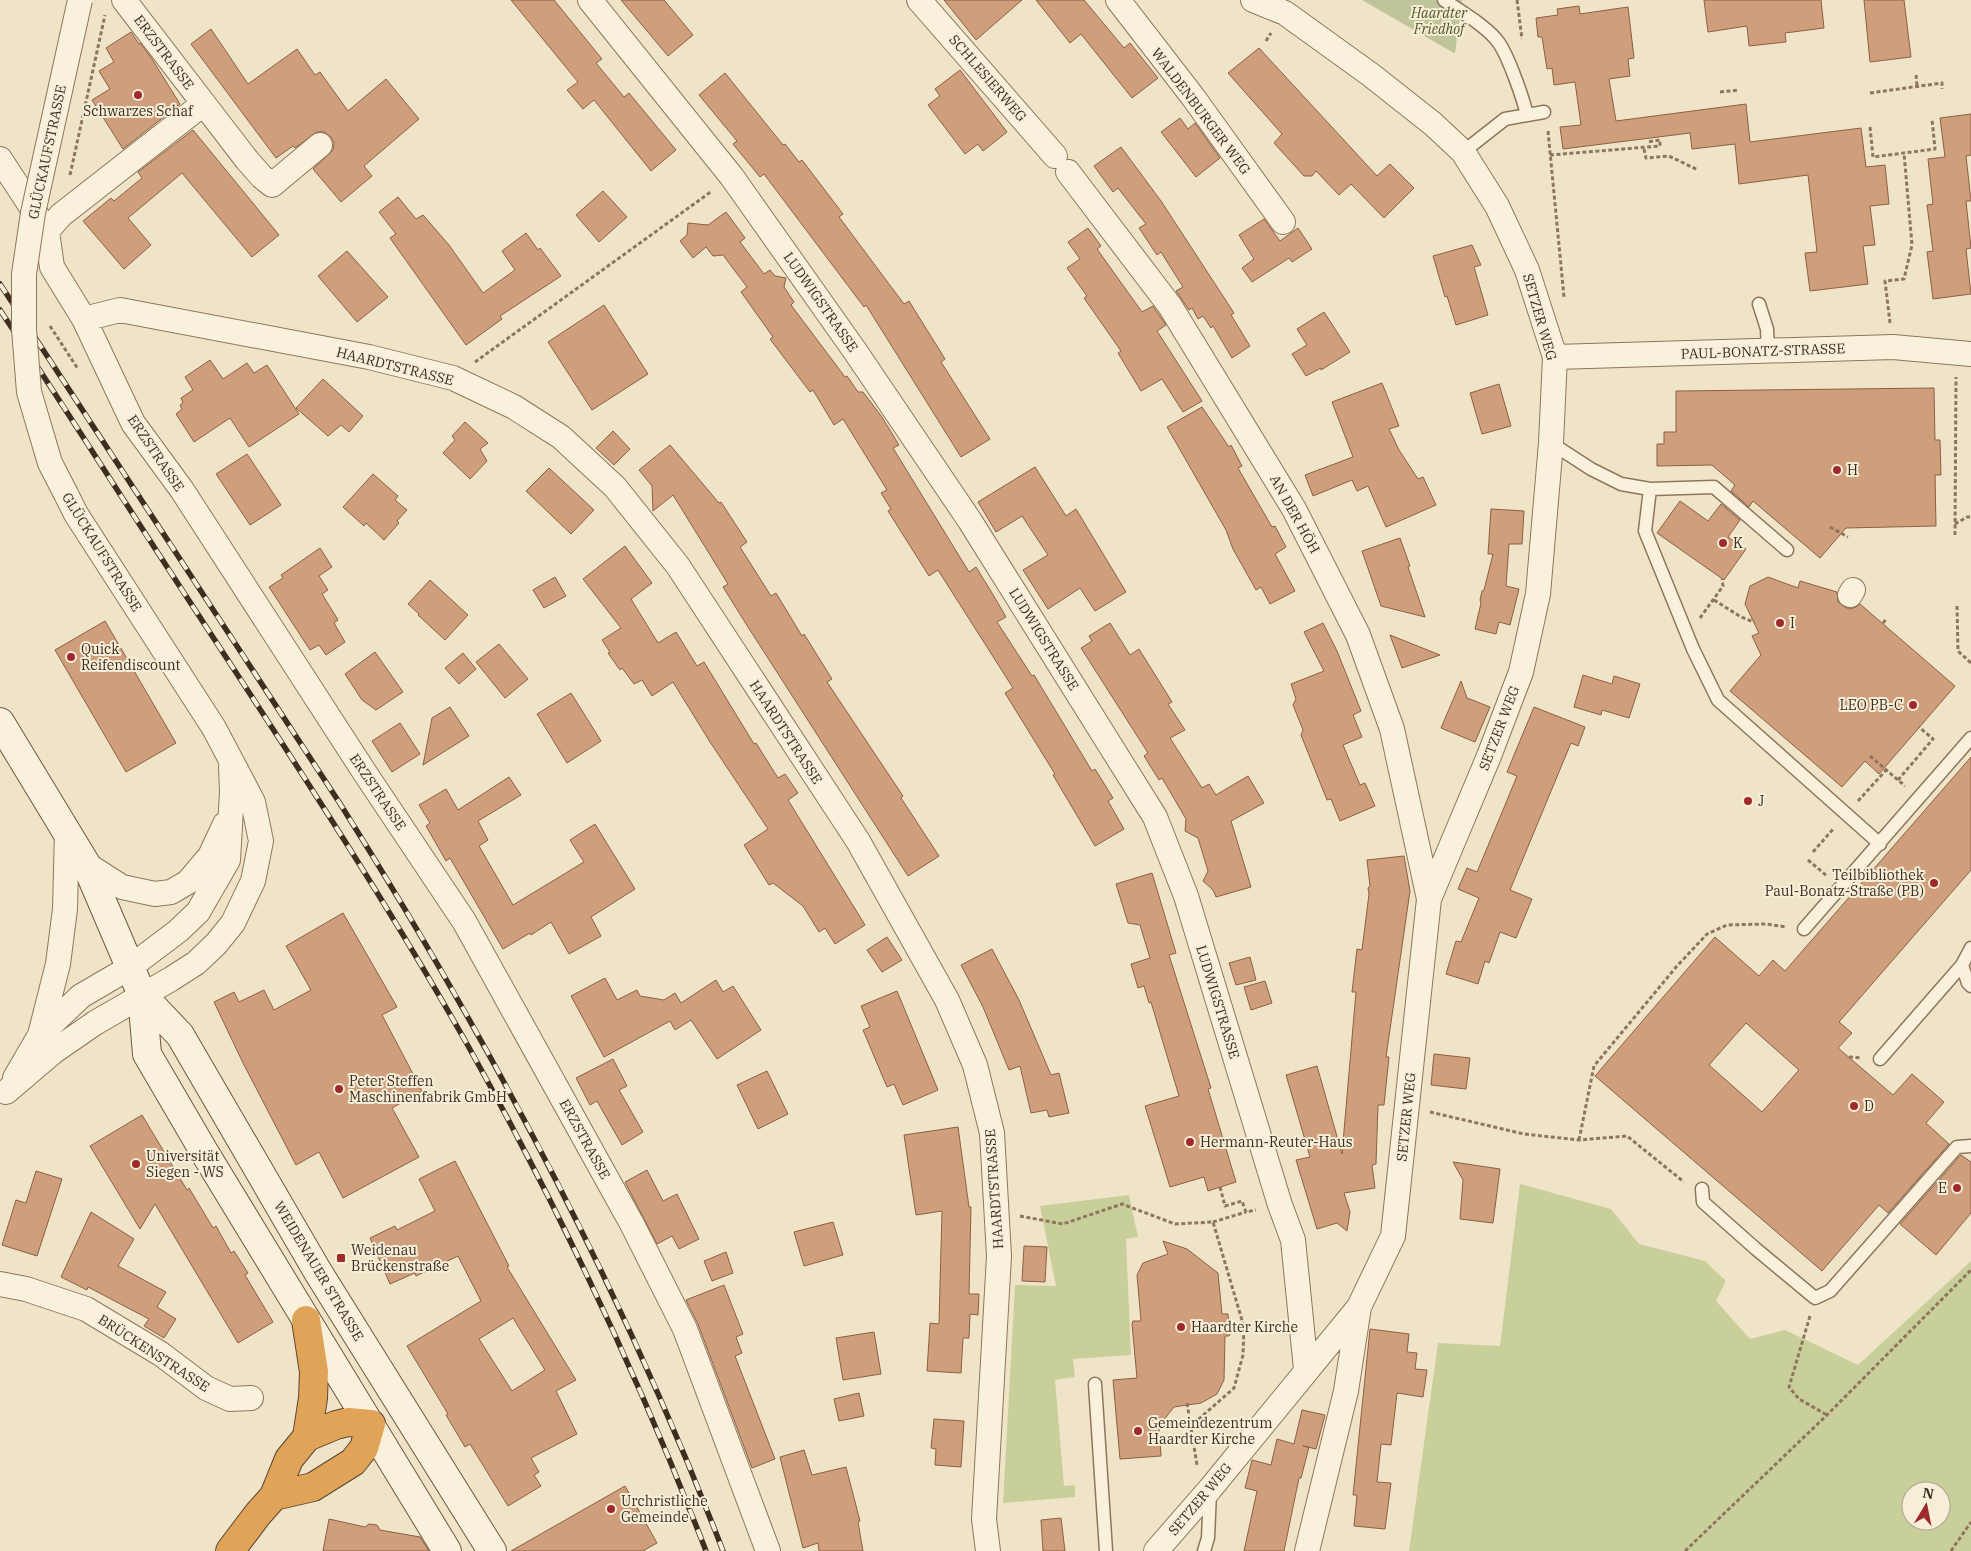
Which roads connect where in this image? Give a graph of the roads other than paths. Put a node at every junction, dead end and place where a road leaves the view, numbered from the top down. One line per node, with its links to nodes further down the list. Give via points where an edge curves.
1 (80, 0): 27 (street, GLÜCKAUFSTRASSE, bridge, via 24,274 29,392 50,463 76,514 202,708)
2 (590, 0): 47 (street, LUDWIGSTRASSE, via 732,177 855,350 970,521 1155,817 1186,896 1293,1240)
3 (919, 0): 14 (street, SCHLESIERWEG)
4 (1118, 0): 15 (street, WALDENBURGER WEG, via 1193,96)
5 (1254, 0): 12 (street, via 1284,13 1356,64 1433,124)
6 (1444, 0): 10 (lane, via 1499,43)
7 (115, 4): 8 (street, ERZSTRASSE)
8 (203, 104): 11 (street, ERZSTRASSE, via 247,160 272,184); 16 (street, ERZSTRASSE)
9 (1544, 112): 10 (lane)
10 (1527, 115): 12 (lane, via 1505,119)
11 (320, 145)
12 (1463, 152): 21 (street, SETZER WEG, via 1497,206 1527,270)
13 (0, 159): 16 (street)
14 (1062, 164): 32 (street, AN DER HÖH, via 1170,306 1294,508 1358,635 1392,729)
15 (1283, 222)
16 (54, 223): 18 (street, ERZSTRASSE, via 52,268)
17 (1758, 304): 19 (lane, via 1767,329)
18 (84, 319): 58 (street, ERZSTRASSE, via 133,423 182,490 464,921 628,1215 685,1329); 59 (street, HAARDTSTRASSE, via 120,310 369,357 453,378 514,407 561,437 621,494 678,566 852,832 947,1000 975,1065 992,1133 999,1256 984,1519)
19 (1768, 351): 20 (street, PAUL-BONATZ-STRASSE, via 1893,347); 21 (street, PAUL-BONATZ-STRASSE)
20 (1971, 354)
21 (1555, 357): 22 (street, SETZER WEG)
22 (1551, 443): 23 (lane, via 1621,484); 32 (street, SETZER WEG, via 1538,594 1521,672)
23 (1650, 489): 24 (lane, via 1714,487); 30 (lane, via 1645,531 1718,700)
24 (1787, 550)
25 (0, 722): 29 (main road, WEIDENAUER STRASSE)
26 (1971, 738): 30 (lane)
27 (230, 761): 28 (street, GLÜCKAUFSTRASSE); 38 (street, GLÜCKAUFSTRASSE, via 253,802 261,841 253,881 233,923 216,944 196,963)
28 (232, 809): 31 (street, GLÜCKAUFSTRASSE, via 210,856 188,882 171,892 155,894 122,887); 36 (street, GLÜCKAUFSTRASSE, via 228,860 198,912)
29 (67, 831): 31 (main road, WEIDENAUER STRASSE); 39 (street, via 65,909 58,964)
30 (1880, 844): 33 (lane)
31 (86, 864): 36 (main road, WEIDENAUER STRASSE)
32 (1428, 899): 45 (street, SETZER WEG, via 1393,1236)
33 (1804, 929)
34 (1971, 948): 35 (lane)
35 (1962, 965): 37 (lane); 40 (lane)
36 (129, 968): 38 (main road, WEIDENAUER STRASSE); 39 (street, GLÜCKAUFSTRASSE, via 81,996)
37 (1971, 986)
38 (142, 995): 41 (street, GLÜCKAUFSTRASSE, via 53,1052); 46 (main road, WEIDENAUER STRASSE, via 147,1054); 50 (main road, WEIDENAUER STRASSE, via 180,1035)
39 (40, 1035): 41 (street)
40 (1880, 1059)
41 (3, 1097)
42 (1971, 1146): 43 (lane, via 1957,1147 1830,1291 1816,1298 1703,1202)
43 (1702, 1188)
44 (0, 1284): 49 (street, BRÜCKENSTRASSE, via 86,1309 161,1354 206,1388 230,1399)
45 (1359, 1307): 47 (street, SETZER WEG); 63 (street, SETZER WEG, via 1346,1391)
46 (306, 1320): 51 (highway, via 314,1372); 52 (main road, WEIDENAUER STRASSE)
47 (1306, 1370): 53 (street, SETZER WEG)
48 (1095, 1384): 60 (lane)
49 (251, 1398)
50 (400, 1406): 52 (main road); 57 (main road, WEIDENAUER STRASSE)
51 (309, 1424): 52 (highway); 54 (highway, via 289,1459)
52 (371, 1424): 54 (highway, via 364,1448 352,1462 313,1487); 56 (main road, WEIDENAUER STRASSE)
53 (1206, 1494): 61 (street, SETZER WEG); 62 (lane, via 1208,1538)
54 (274, 1496): 55 (highway)
55 (230, 1551)
56 (446, 1551)
57 (492, 1551)
58 (768, 1551)
59 (988, 1551)
60 (1106, 1551)
61 (1156, 1551)
62 (1204, 1551)
63 (1307, 1551)

